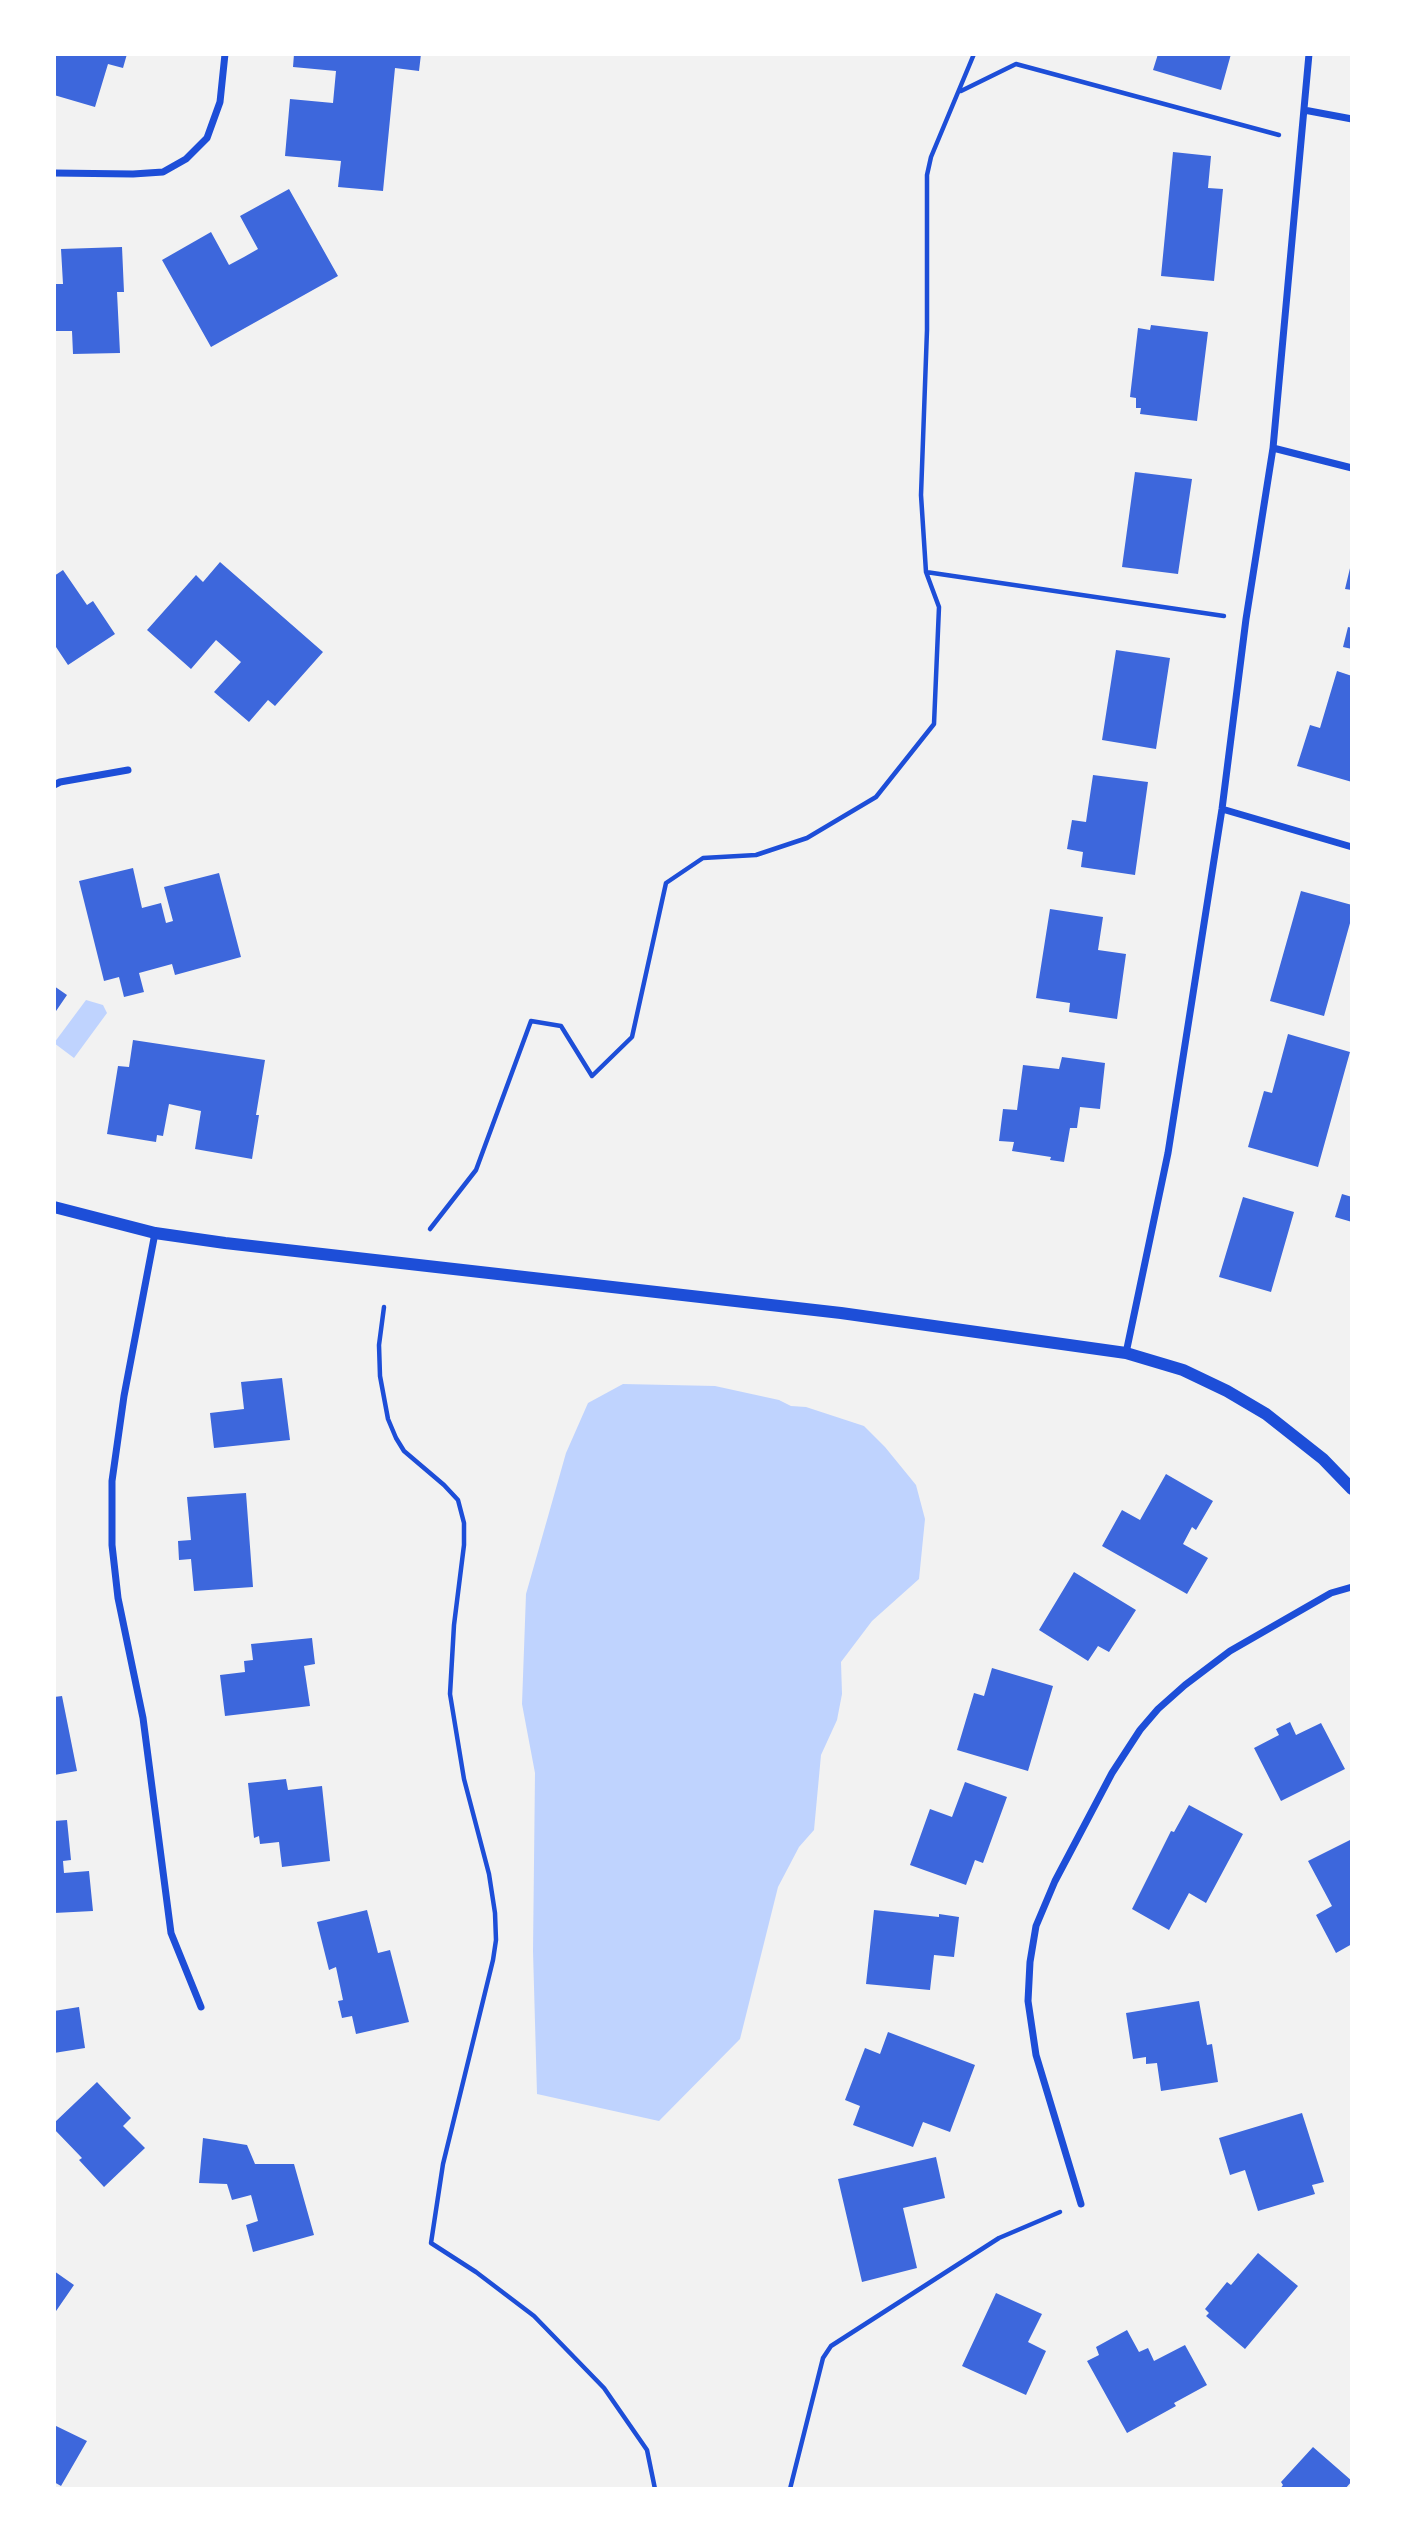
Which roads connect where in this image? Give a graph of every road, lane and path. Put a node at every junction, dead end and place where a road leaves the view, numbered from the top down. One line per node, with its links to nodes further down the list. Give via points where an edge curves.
1 (225, 54): 8 (street, via 220,102 207,138 186,159 163,172)
2 (974, 54): 4 (path)
3 (1309, 54): 5 (street)
4 (959, 92): 7 (path, via 1016,64); 11 (path, via 927,175 920,495)
5 (1304, 110): 6 (street); 7 (street)
6 (1352, 119)
7 (1300, 141): 9 (street)
8 (54, 173)
9 (1273, 447): 10 (street); 12 (street)
10 (1352, 468)
11 (926, 572): 12 (path); 18 (path, via 939,607 933,724 876,797 807,838 756,855 703,858 666,883 632,1037 592,1076 561,1027 531,1021 476,1170)
12 (1246, 619): 15 (street)
13 (128, 770): 14 (street)
14 (54, 785)
15 (1222, 809): 16 (street); 21 (street, via 1168,1153)
16 (1352, 847)
17 (54, 1207): 19 (street)
18 (430, 1229)
19 (155, 1233): 21 (street, via 841,1313); 24 (street, via 112,1481 112,1545 118,1598 144,1718 171,1933)
20 (384, 1307): 26 (path, via 380,1376 388,1419 404,1451 458,1500 464,1523 450,1694 495,1913 493,1960 443,2164 431,2243 534,2316 604,2388 647,2451)
21 (1126, 1353): 22 (street, via 1183,1370 1266,1414 1323,1459)
22 (1352, 1489)
23 (1352, 1587): 25 (street, via 1331,1593 1230,1651 1158,1709 1112,1773 1055,1881 1036,1927 1028,2001 1036,2054)
24 (201, 2007)
25 (1081, 2204): 27 (path, via 999,2238 831,2346 823,2358)
26 (655, 2489)
27 (790, 2489)

